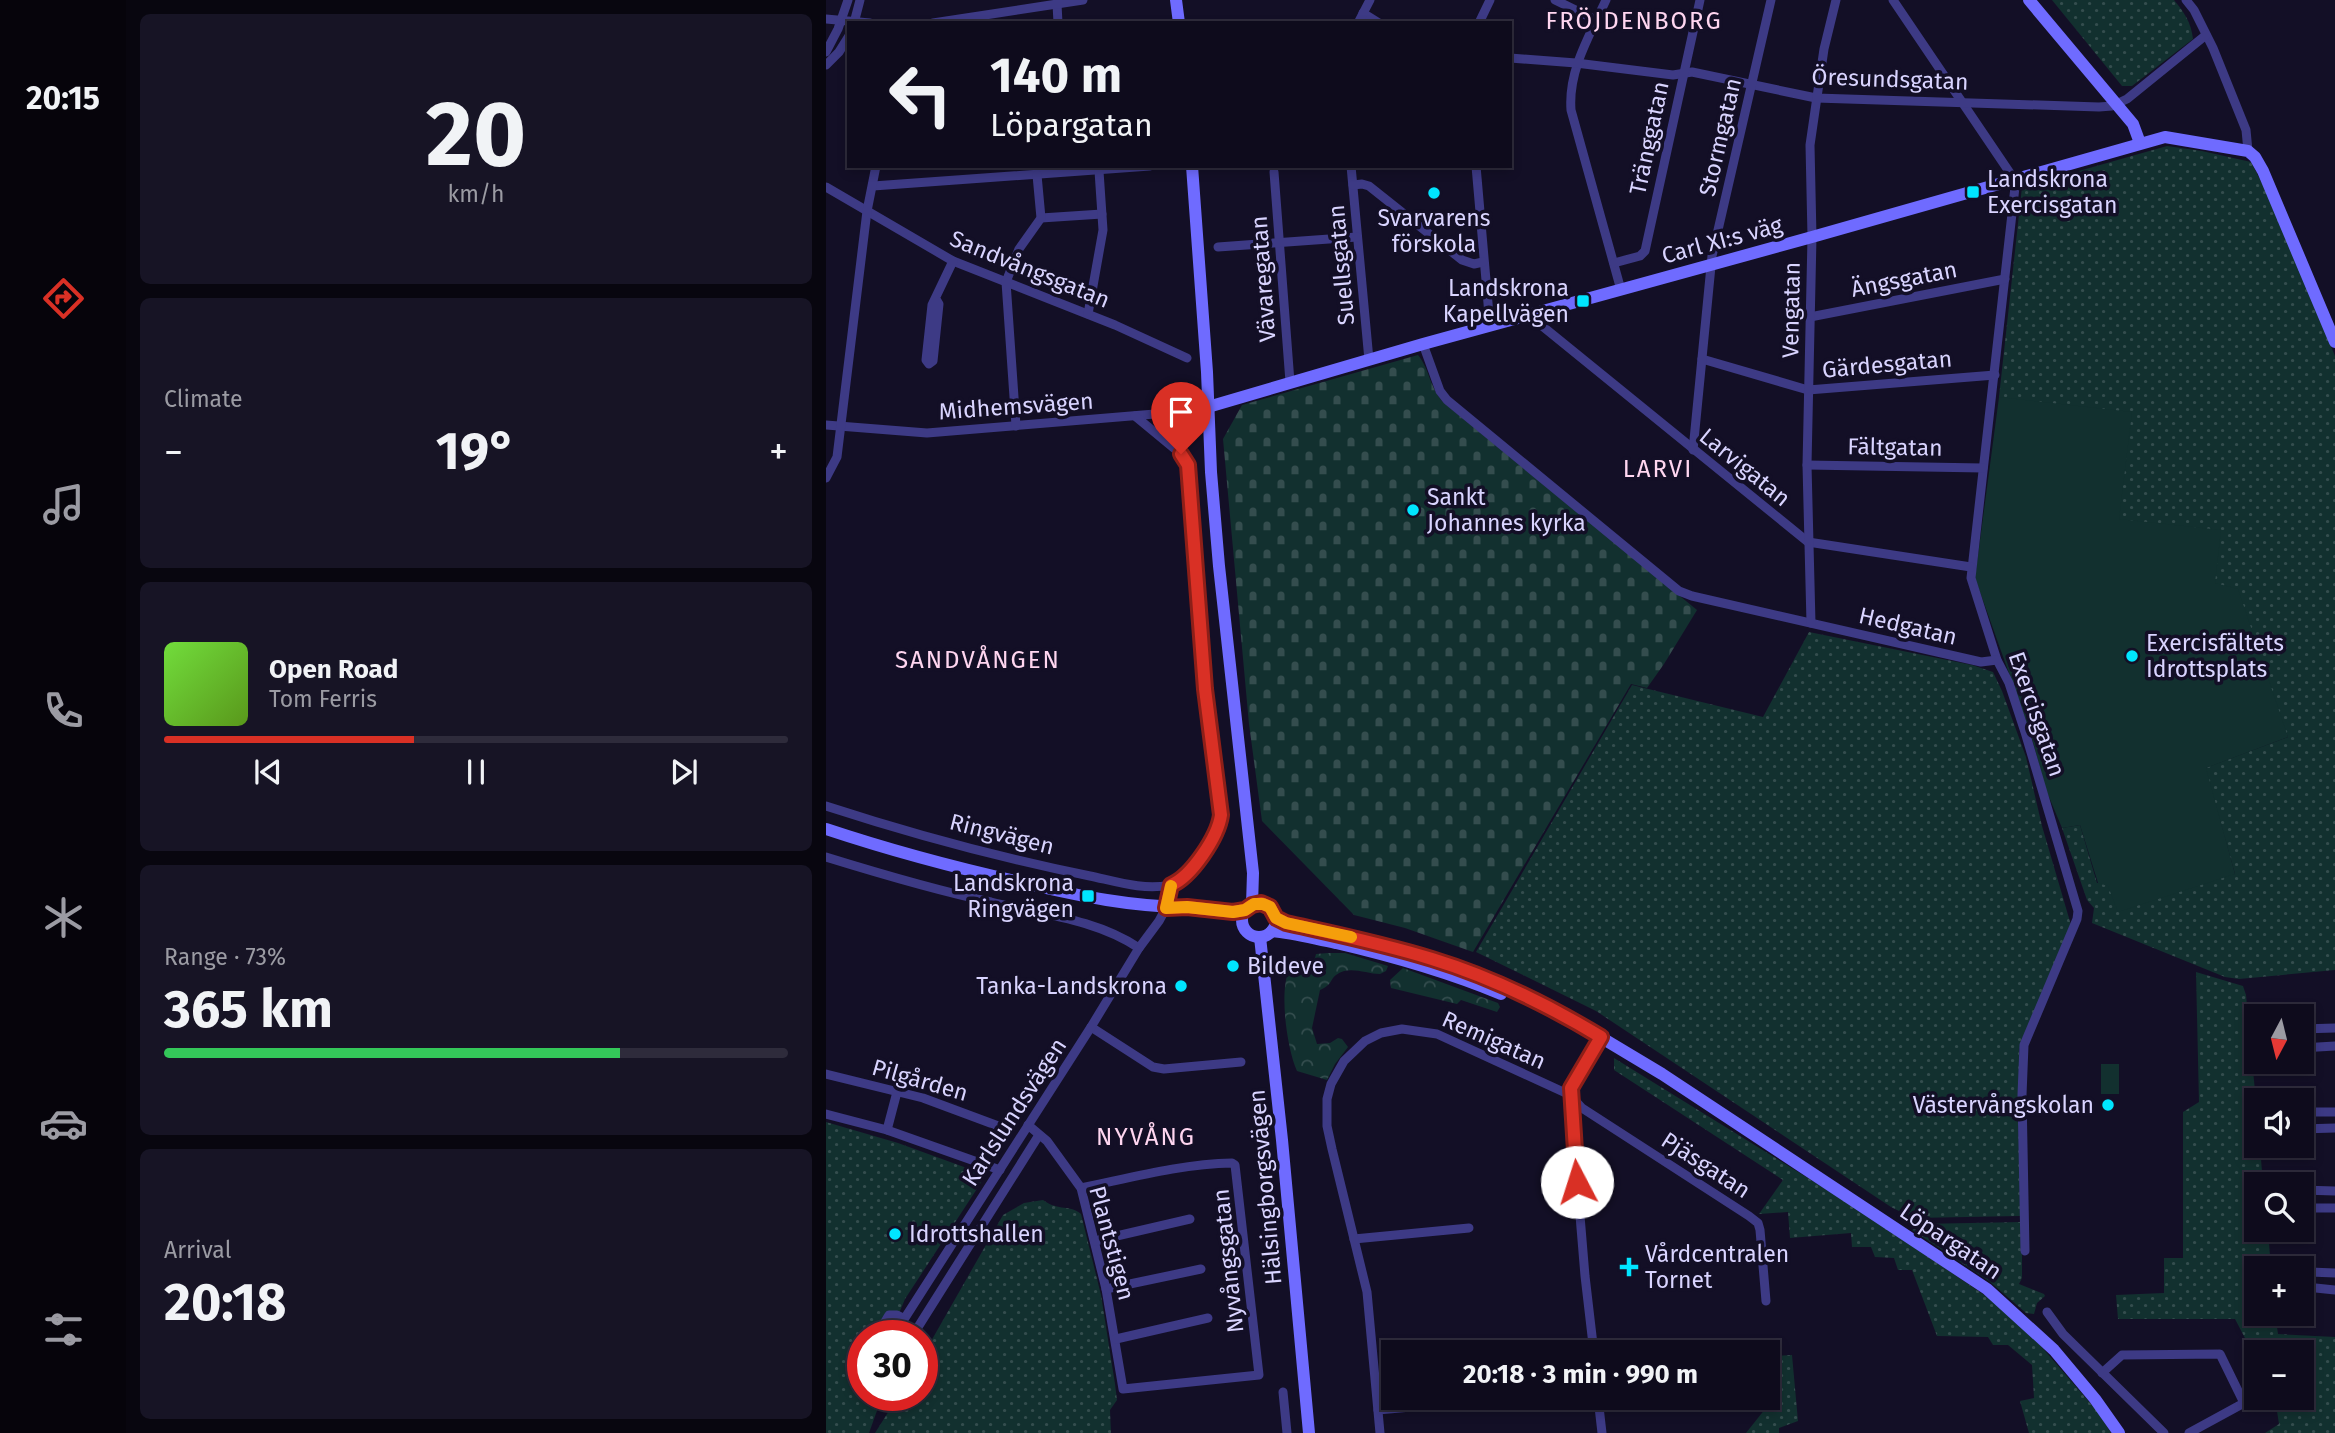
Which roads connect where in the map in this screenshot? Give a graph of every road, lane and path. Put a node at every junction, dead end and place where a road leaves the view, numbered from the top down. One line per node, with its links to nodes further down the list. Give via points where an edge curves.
1 (848, 0): 20 (street)
2 (860, 0): 22 (street)
3 (1083, 0): 15 (street)
4 (1176, 0): 24 (street)
5 (1370, 0): 16 (street)
6 (1490, 0): 27 (street)
7 (1555, 0): 19 (street)
8 (1606, 0): 19 (street)
9 (1700, 0): 34 (street, Tränggatan)
10 (1771, 0): 35 (street, Stormgatan)
11 (1836, 0): 36 (street, Vengatan)
12 (1893, 0): 37 (street)
13 (2029, 0): 38 (street)
14 (2186, 0): 28 (street)
15 (1057, 4): 18 (street); 23 (street)
16 (1363, 13): 25 (street); 26 (street)
17 (826, 19): 20 (street)
18 (970, 20)
19 (1597, 20): 32 (street)
20 (841, 21): 21 (street); 30 (street)
21 (847, 21)
22 (854, 21)
23 (1058, 21)
24 (1179, 21)
25 (1359, 21)
26 (1376, 21)
27 (1480, 21)
28 (2206, 35): 38 (street); 40 (street, via 2246,130)
29 (847, 39): 33 (street)
30 (826, 52)
31 (1512, 58): 32 (street, Öresundsgatan)
32 (1577, 62): 34 (street, Öresundsgatan); 65 (street, via 1571,110)
33 (826, 65)
34 (1683, 73): 35 (street, Öresundsgatan); 65 (street, Tränggatan, via 1645,251)
35 (1752, 84): 36 (street, Öresundsgatan); 66 (street, Stormgatan)
36 (1816, 98): 37 (street, Öresundsgatan); 60 (street, Vengatan, via 1810,145)
37 (1960, 101): 38 (street, Öresundsgatan); 52 (street)
38 (2118, 104): 39 (street, via 2133,124)
39 (2140, 144): 40 (street, Carl XI:s väg, via 2173,137); 52 (street, Carl XI:s väg)
40 (2248, 151): 75 (street, via 2263,171)
41 (876, 168): 54 (street)
42 (981, 168): 51 (street)
43 (1119, 168): 48 (street)
44 (1192, 168): 83 (street)
45 (1351, 168): 53 (street, Suellsgatan)
46 (1476, 168): 64 (street)
47 (1068, 170): 48 (street); 50 (street)
48 (1099, 171): 57 (street)
49 (1274, 172): 61 (street, Vävaregatan)
50 (1037, 175): 51 (street); 58 (street)
51 (982, 179): 54 (street)
52 (2013, 180): 60 (street, Carl XI:s väg); 67 (street, Exercisgatan)
53 (1353, 185): 59 (street, Suellsgatan); 64 (street, via 1369,187 1462,260)
54 (873, 186): 56 (street)
55 (826, 187): 56 (street, Sandvångsgatan)
56 (867, 211): 63 (street, Sandvångsgatan); 86 (street)
57 (1102, 214): 58 (street); 71 (street)
58 (1041, 218): 68 (street, via 1019,249)
59 (1357, 237): 61 (street); 79 (street, Suellsgatan)
60 (1812, 237): 66 (street, Carl XI:s väg); 73 (street, Vengatan)
61 (1280, 242): 62 (street); 81 (street, Vävaregatan)
62 (1219, 247)
63 (953, 261): 68 (street, Sandvångsgatan); 70 (street)
64 (1483, 262): 74 (street)
65 (1614, 263): 69 (street)
66 (1711, 265): 69 (street, Carl XI:s väg); 78 (street, Stormgatan)
67 (2005, 279): 73 (street, Ängsgatan); 80 (street, Exercisgatan)
68 (1006, 282): 71 (street, Sandvångsgatan); 87 (street)
69 (1621, 290): 72 (street, Carl XI:s väg)
70 (936, 299): 70 (street, via 932,304 929,364 933,361)
71 (1088, 314): 77 (street, Sandvångsgatan)
72 (1533, 314): 74 (street, Carl XI:s väg); 88 (street, Larvigatan)
73 (1810, 317): 82 (street, Vengatan)
74 (1490, 326): 76 (street, Carl XI:s väg)
75 (2335, 342)
76 (1423, 344): 79 (street, Carl XI:s väg); 94 (street, Hedgatan, via 1447,400 1679,591)
77 (1187, 358)
78 (1702, 359): 82 (street, Gärdesgatan); 88 (street, Stormgatan)
79 (1369, 360): 81 (street, Carl XI:s väg)
80 (1994, 375): 82 (street, Gärdesgatan); 90 (street, Exercisgatan)
81 (1290, 382): 83 (street, Carl XI:s väg)
82 (1808, 390): 89 (street, Vengatan)
83 (1208, 407): 84 (street, Midhemsvägen); 100 (street, via 1220,580)
84 (1135, 416): 87 (street, Midhemsvägen); 99 (street, via 1188,465 1205,689 1221,815 1219,828 1190,870 1182,881)
85 (826, 425): 86 (street, Midhemsvägen)
86 (840, 426): 87 (street, Midhemsvägen, via 927,433); 91 (street, via 837,457)
87 (1016, 426)
88 (1693, 450): 92 (street, Larvigatan)
89 (1807, 465): 90 (street, Fältgatan); 92 (street, Vengatan)
90 (1983, 468): 93 (street, Exercisgatan)
91 (826, 478)
92 (1808, 542): 93 (street, Larvigatan); 94 (street, Vengatan)
93 (1971, 567): 95 (street, Exercisgatan)
94 (1811, 623): 95 (street, Hedgatan, via 1981,662)
95 (1997, 660): 137 (street, Exercisgatan, via 2025,732 2078,911 2024,1045)
96 (826, 806): 99 (street, Ringvägen, via 940,841 1065,871 1149,886)
97 (826, 830): 101 (street, Ringvägen, via 1005,879)
98 (826, 857): 105 (street, via 1072,920 1120,936)
99 (1171, 885): 101 (street)
100 (1254, 906): 101 (street, Ringvägen, via 1233,912); 102 (street, via 1272,909); 103 (street)
101 (1166, 908): 103 (street, Ringvägen); 105 (street, Karlslundsvägen)
102 (1276, 918): 104 (street); 109 (street, Löpargatan, via 1460,969 1518,993)
103 (1242, 925): 104 (street, via 1250,935)
104 (1266, 934): 109 (street, Löpargatan, via 1302,936 1377,953 1481,986); 157 (street, Hälsingborgsvägen)
105 (1139, 948): 106 (street, Karlslundsvägen)
106 (1091, 1027): 112 (street, via 1153,1067); 119 (street, Karlslundsvägen)
107 (2335, 1028): 108 (street)
108 (2314, 1029)
109 (1599, 1040): 115 (street, via 1573,1081); 160 (street, Löpargatan, via 1949,1262 2002,1301 2070,1367)
110 (2335, 1046): 111 (street)
111 (2314, 1047)
112 (1241, 1062)
113 (826, 1074): 114 (street, Pilgården)
114 (897, 1091): 120 (street, Pilgården); 123 (street)
115 (1570, 1095): 135 (street, Remigatan, via 1424,1031 1392,1030 1365,1041 1335,1074 1326,1111); 142 (street, Pjäsgatan, via 1582,1108 1758,1223); 149 (street)
116 (2314, 1112): 117 (street)
117 (2335, 1112)
118 (826, 1114): 123 (street)
119 (1028, 1125): 124 (street, Plantstigen); 125 (street, Karlslundsvägen)
120 (1002, 1127)
121 (2335, 1128): 122 (street)
122 (2314, 1129)
123 (887, 1130): 125 (street)
124 (1039, 1135): 126 (street, Plantstigen); 130 (street, Karlslundsvägen)
125 (1000, 1170): 129 (street, Karlslundsvägen)
126 (1080, 1188): 136 (street, Plantstigen); 151 (street, Nyvångsgatan, via 1221,1163 1232,1163 1237,1171 1259,1375)
127 (2314, 1191): 128 (street)
128 (2335, 1191)
129 (986, 1192): 130 (street); 144 (street, Karlslundsvägen)
130 (998, 1200): 147 (street, Karlslundsvägen)
131 (2314, 1208): 132 (street)
132 (2335, 1208)
133 (1189, 1219): 136 (street)
134 (1469, 1228): 135 (street)
135 (1354, 1239): 153 (street, Remigatan, via 1367,1292)
136 (1095, 1241): 140 (street, Plantstigen)
137 (2025, 1251)
138 (1201, 1269): 140 (street)
139 (2335, 1273): 141 (street, via 2309,1272 2303,1283)
140 (1106, 1289): 148 (street, Plantstigen)
141 (2335, 1290)
142 (1766, 1301)
143 (2048, 1312): 150 (street)
144 (903, 1318): 146 (street, via 889,1315)
145 (1208, 1318): 148 (street)
146 (886, 1320)
147 (922, 1320)
148 (1116, 1339): 151 (street, Plantstigen)
149 (1593, 1340)
150 (2102, 1373): 161 (street); 162 (street, via 2122,1356 2220,1354 2244,1404)
151 (1123, 1389)
152 (1283, 1392): 156 (street)
153 (1378, 1410): 154 (street); 158 (street, Remigatan)
154 (1381, 1410)
155 (1599, 1410): 159 (street)
156 (1287, 1433)
157 (1309, 1433)
158 (1380, 1433)
159 (1602, 1433)
160 (2119, 1433)
161 (2164, 1433)
162 (2189, 1433)

